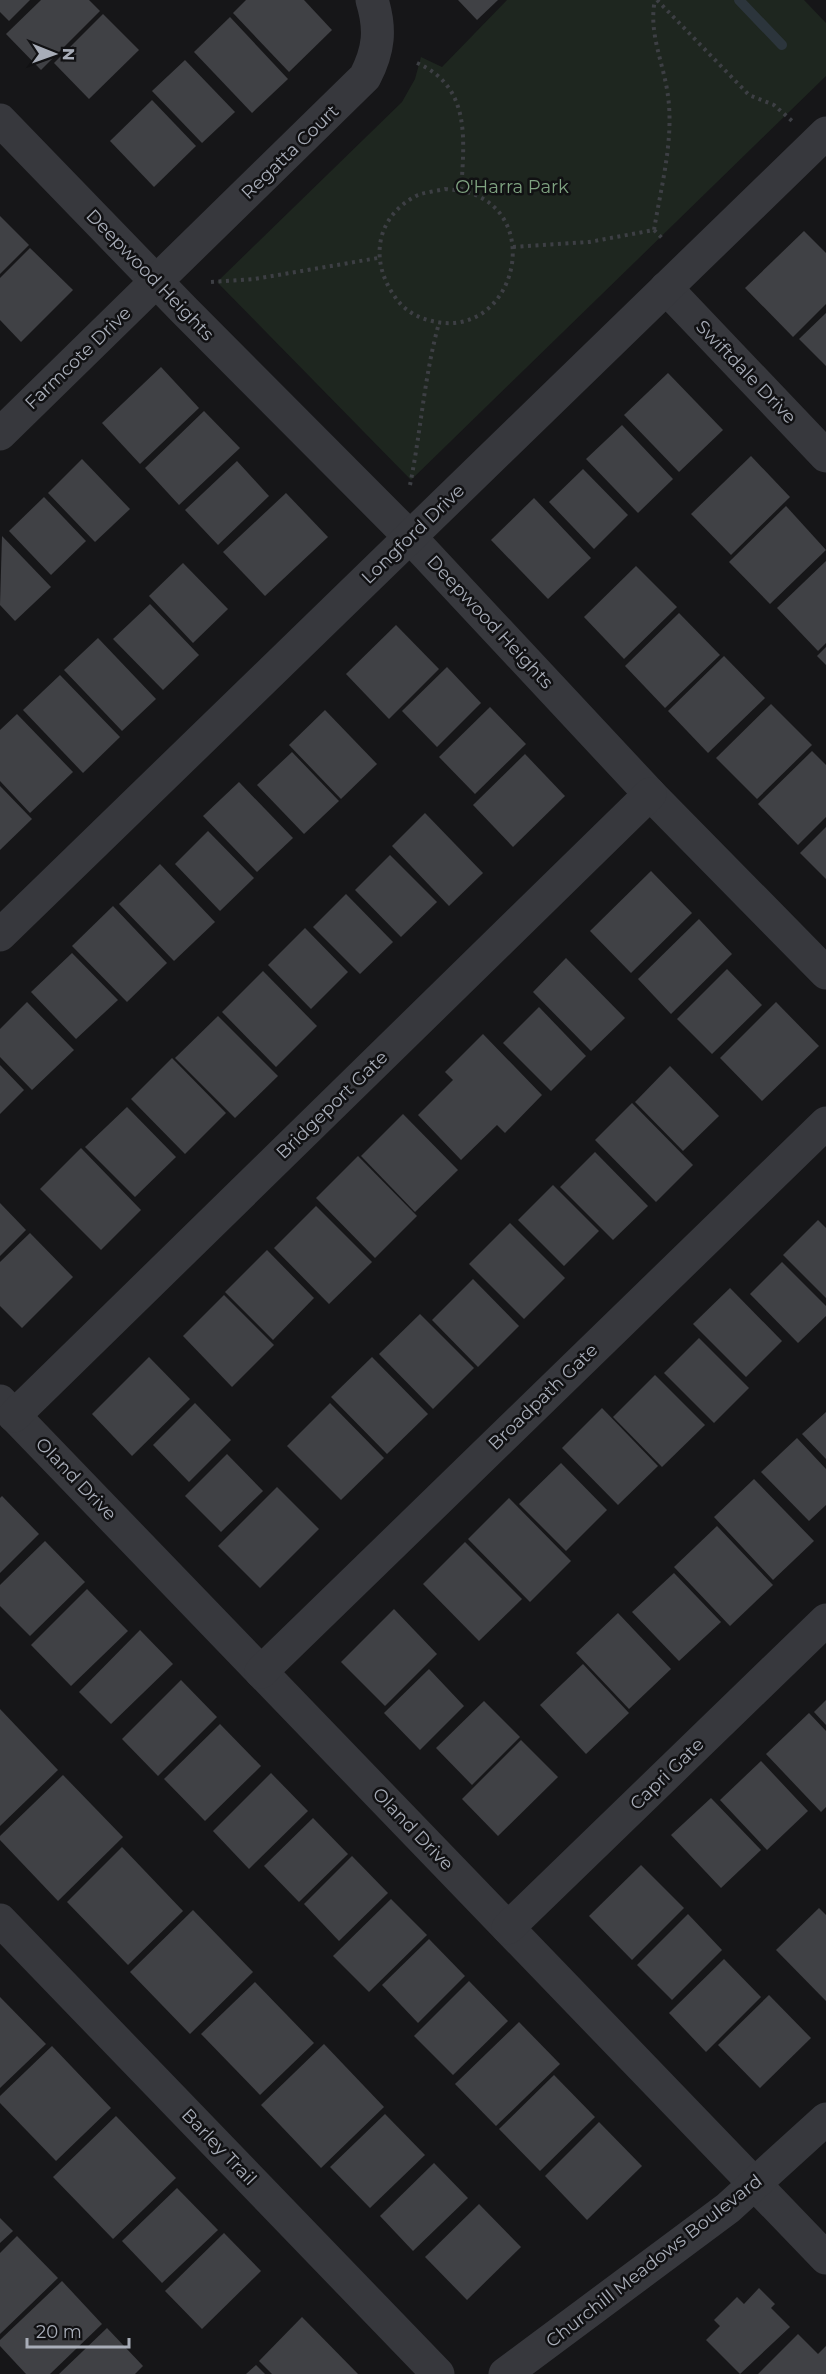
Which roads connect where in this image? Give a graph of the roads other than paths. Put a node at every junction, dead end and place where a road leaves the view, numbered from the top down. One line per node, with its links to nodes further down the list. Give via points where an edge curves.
1 (372, 0): 4 (street, Regatta Court, via 379,22 378,41 376,57 365,78)
2 (0, 120): 4 (street, Deepwood Heights)
3 (821, 138): 5 (street, Longford Drive)
4 (156, 282): 6 (street, Farmcote Drive); 8 (street, Deepwood Heights)
5 (666, 288): 7 (street, Swiftdale Drive); 8 (street, Longford Drive)
6 (0, 434)
7 (826, 456)
8 (410, 537): 9 (street, Deepwood Heights); 10 (street, Longford Drive)
9 (650, 794): 11 (street, Deepwood Heights); 13 (street, Bridgeport Gate)
10 (0, 935)
11 (826, 973)
12 (826, 1123): 15 (street, Broadpath Gate)
13 (7, 1408): 15 (street, Oland Drive)
14 (826, 1620): 17 (street, Capri Gate)
15 (261, 1671): 17 (street, Oland Drive)
16 (0, 1920): 21 (street, Barley Trail)
17 (508, 1928): 19 (street, Oland Drive)
18 (826, 2119): 19 (street, Churchill Meadows Boulevard)
19 (755, 2184): 20 (street, Oland Drive); 22 (street, Churchill Meadows Boulevard)
20 (826, 2258)
21 (438, 2374)
22 (505, 2374)

